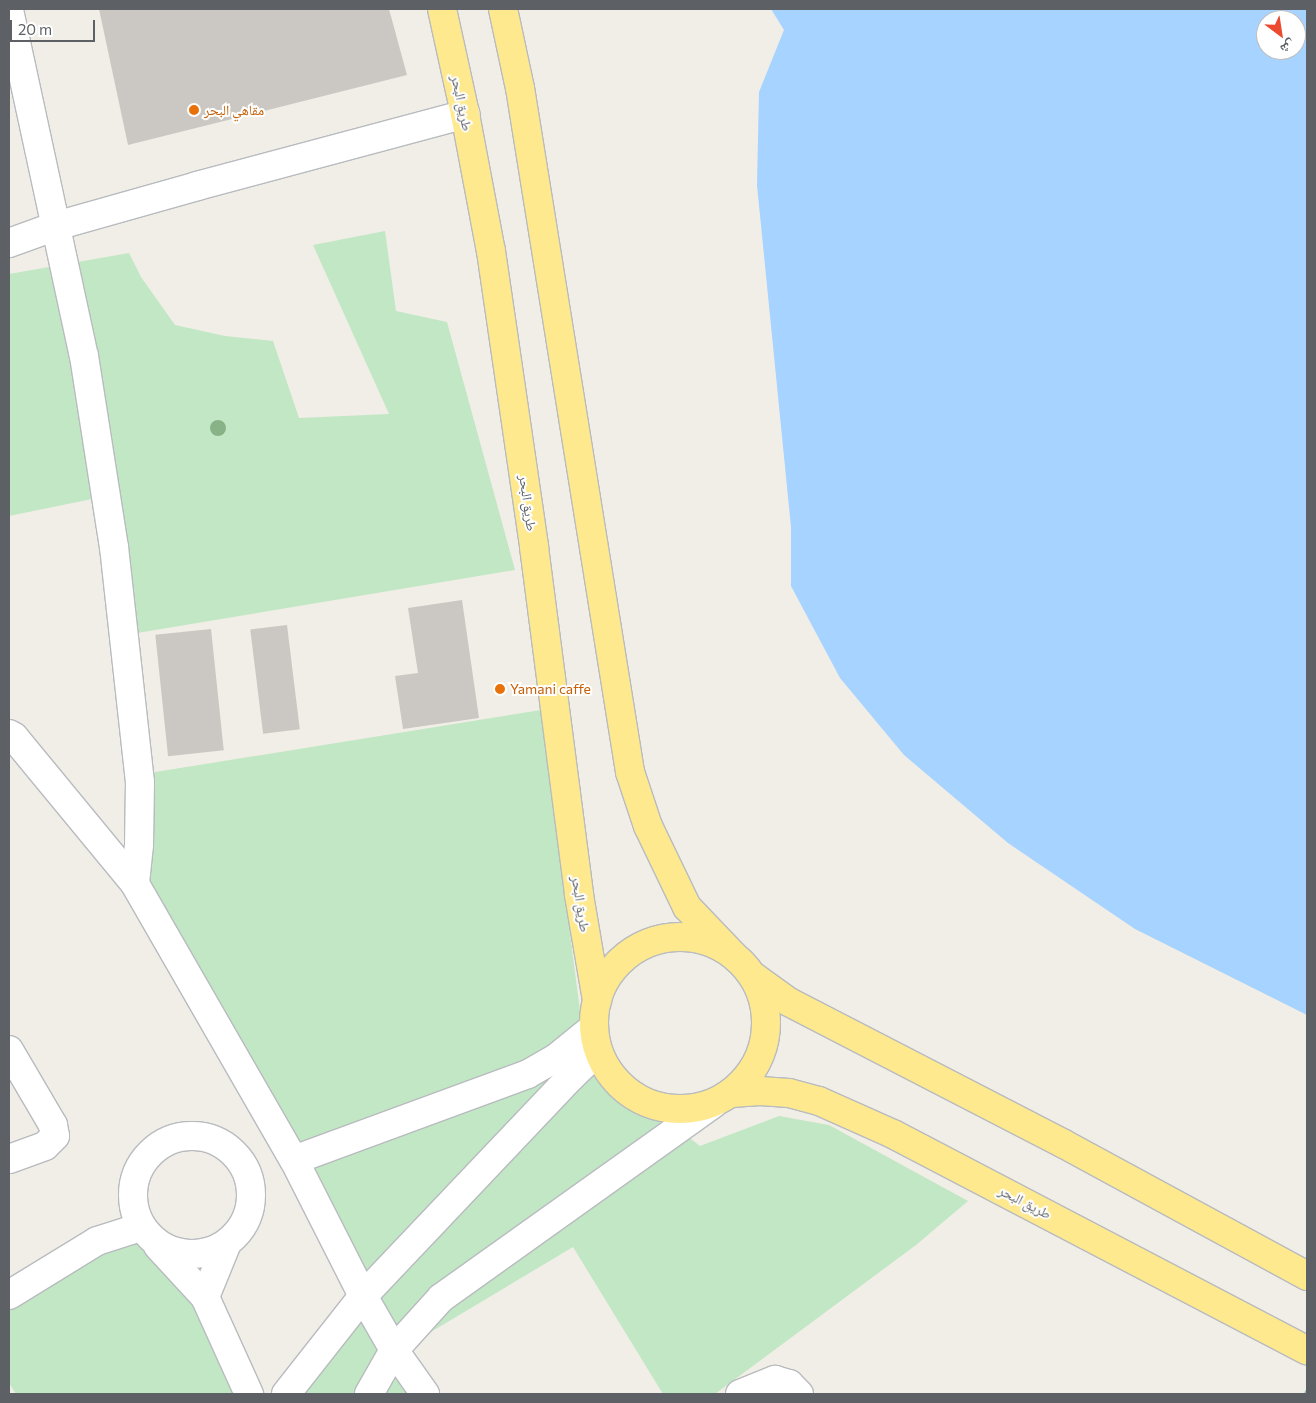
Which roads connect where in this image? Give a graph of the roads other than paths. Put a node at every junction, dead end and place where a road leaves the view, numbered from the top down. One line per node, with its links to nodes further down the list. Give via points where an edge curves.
1 (442, 9): 4 (highway, طريق البحر)
2 (502, 9): 9 (highway, via 520,88 630,772 648,826 687,907)
3 (9, 10): 5 (street)
4 (465, 114): 5 (street); 11 (highway, طريق البحر, via 491,250)
5 (56, 226): 6 (street); 8 (street, via 84,356 114,547 140,782)
6 (9, 242)
7 (10, 738): 8 (street)
8 (135, 884): 16 (street)
9 (734, 954): 10 (highway); 11 (highway, via 708,941 681,936 653,941 628,954 608,974)
10 (753, 976): 14 (highway, via 764,999 767,1025 762,1051 750,1074); 19 (highway, via 790,1002 1064,1144)
11 (596, 1000): 12 (highway)
12 (595, 1039): 14 (highway, via 608,1072 624,1090 644,1103 667,1109 691,1110); 16 (street, via 528,1074); 21 (street, via 571,1076)
13 (9, 1050): 15 (street, via 53,1125 55,1136 45,1146)
14 (723, 1098): 23 (street, via 441,1298); 24 (highway, طريق البحر, via 760,1091 789,1093 828,1104 893,1134)
15 (9, 1159)
16 (294, 1160): 21 (street)
17 (148, 1235): 18 (street, via 169,1250 184,1254 214,1251); 18 (street, via 134,1207 133,1186 140,1166 154,1150 172,1139 193,1136 214,1140 232,1151 245,1167 251,1187 250,1209 242,1228); 20 (street, via 97,1241); 22 (street)
18 (227, 1243): 22 (street)
19 (1307, 1276)
20 (9, 1295)
21 (363, 1296): 23 (street); 26 (street)
22 (205, 1297): 25 (street)
23 (394, 1350): 27 (street); 28 (street)
24 (1307, 1350)
25 (245, 1384): 26 (street)
26 (287, 1393)
27 (369, 1394)
28 (425, 1394)
29 (740, 1394): 30 (street, via 776,1380 789,1384)
30 (799, 1394)

